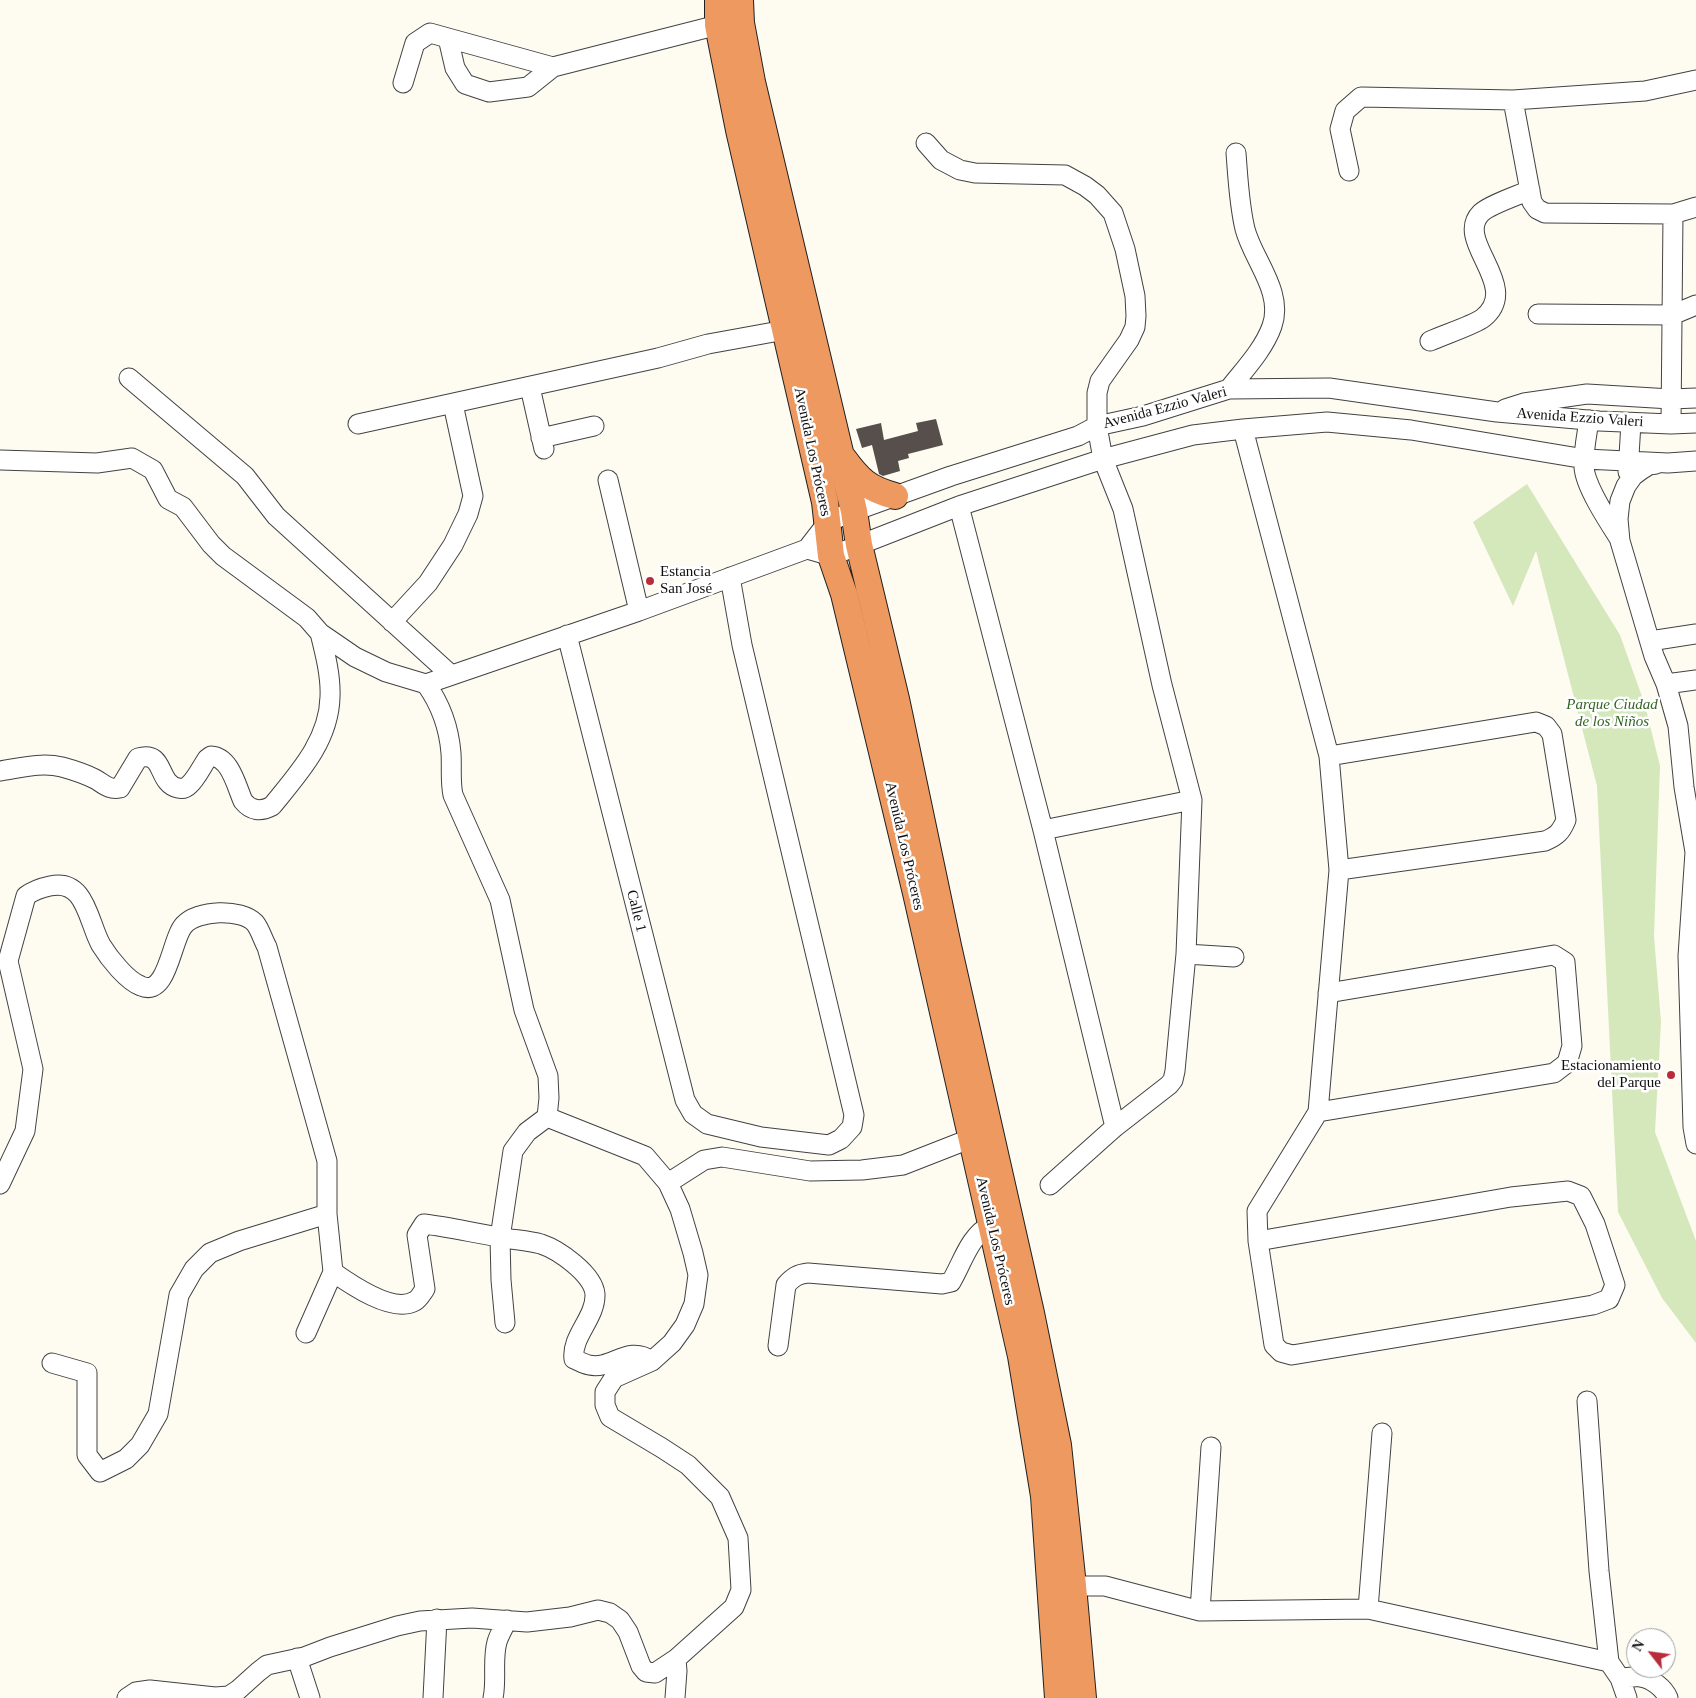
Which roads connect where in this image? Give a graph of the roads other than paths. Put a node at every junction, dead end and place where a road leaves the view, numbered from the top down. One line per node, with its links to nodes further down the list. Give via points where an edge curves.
1 (740, 0): 34 (highway, Avenida Los Próceres, via 752,82)
2 (718, 12): 4 (street); 17 (highway, Avenida Los Próceres, via 739,130)
3 (448, 38): 4 (street); 4 (street, via 455,68 465,84 489,92 528,87); 6 (street, via 430,33 415,43)
4 (552, 67)
5 (1696, 80): 7 (street, via 1645,91)
6 (403, 83)
7 (1513, 100): 10 (street, via 1361,97 1345,111 1340,129); 11 (street)
8 (926, 143): 32 (street, via 941,160 960,170 1065,175 1097,195 1113,213 1125,249 1136,316 1129,340 1100,381)
9 (1236, 153): 21 (street, via 1240,208 1246,232 1274,295 1275,311 1272,326 1260,347)
10 (1349, 171)
11 (1530, 190): 13 (street, via 1536,209 1545,213); 18 (street, via 1482,211 1475,220 1474,234 1497,289 1495,304 1482,318)
12 (1696, 207): 13 (street)
13 (1673, 214): 16 (street)
14 (1696, 306): 16 (street)
15 (1538, 314): 16 (street)
16 (1672, 315): 23 (street)
17 (785, 330): 20 (street, via 708,344); 46 (highway, Avenida Los Próceres)
18 (1430, 341)
19 (129, 378): 52 (street, via 245,476 276,516)
20 (530, 387): 24 (street); 31 (street, via 542,444)
21 (1229, 389): 25 (street, Avenida Ezzio Valeri, via 1329,388); 32 (street, Avenida Ezzio Valeri, via 1143,416)
22 (1696, 398): 23 (street)
23 (1671, 399): 25 (street, via 1587,394 1524,403); 30 (street)
24 (453, 404): 29 (street); 52 (street, via 472,496 468,514 454,545 428,583)
25 (1497, 412): 26 (street, Avenida Ezzio Valeri)
26 (1589, 420): 27 (street, Avenida Ezzio Valeri); 36 (street)
27 (1631, 422): 30 (street, Avenida Ezzio Valeri); 39 (street)
28 (1696, 423): 30 (street, Avenida Ezzio Valeri)
29 (358, 424)
30 (1671, 424)
31 (594, 426)
32 (1097, 426): 35 (street); 43 (street, Avenida Ezzio Valeri, via 1078,436)
33 (1243, 429): 35 (street, via 1193,435); 36 (street, via 1327,422 1411,430); 61 (street)
34 (839, 454): 43 (highway, via 870,488); 45 (highway, Avenida Los Próceres)
35 (1104, 459): 44 (street); 63 (street, via 1123,510 1162,685)
36 (1584, 459): 39 (street); 47 (street, via 1588,483)
37 (0, 460): 53 (street, via 97,462 132,458 144,464 153,470 168,500 182,507 222,556 307,618)
38 (1696, 461): 40 (street)
39 (1629, 462): 40 (street); 42 (street)
40 (1668, 463): 42 (street, via 1649,465 1633,476)
41 (608, 480): 51 (street)
42 (1626, 486): 47 (street, via 1618,509)
43 (895, 496): 45 (street, Avenida Ezzio Valeri)
44 (959, 506): 48 (street); 64 (street)
45 (854, 511): 46 (street, Avenida Ezzio Valeri); 48 (highway, Avenida Los Próceres)
46 (828, 522): 49 (highway, Avenida Los Próceres)
47 (1620, 540): 56 (street)
48 (858, 545): 49 (street); 91 (highway, Avenida Los Próceres, via 896,699 950,956 1032,1314 1058,1445)
49 (819, 552): 50 (street); 73 (highway, Avenida Los Próceres, via 844,594)
50 (730, 577): 51 (street); 55 (street, Calle 1, via 742,645 854,1115 852,1126 841,1139 829,1145 761,1137 708,1124 692,1114 684,1100)
51 (639, 611): 55 (street)
52 (392, 622): 57 (street)
53 (320, 632): 59 (street, via 378,669); 62 (street, via 330,696 322,736 308,761 272,806 264,810 256,810 242,801 225,761 218,756 211,756 188,787 182,789 170,785 156,761 145,756 138,758 120,788 113,789 61,767 40,764)
54 (1696, 634): 56 (street)
55 (567, 635): 57 (street)
56 (1650, 641): 60 (street)
57 (452, 675): 59 (street)
58 (1696, 680): 60 (street)
59 (426, 684): 71 (street, via 436,698 446,723 453,795 500,900 524,1010 548,1076)
60 (1666, 684): 65 (street, via 1678,726 1684,787)
61 (1329, 756): 66 (street); 66 (street, via 1536,722 1546,726 1552,734 1566,820 1562,831 1545,840)
62 (0, 772)
63 (1192, 800): 64 (street); 67 (street)
64 (1044, 830): 72 (street)
65 (1696, 852): 74 (street, via 1688,956)
66 (1339, 870): 69 (street)
67 (1186, 954): 68 (street); 72 (street, via 1173,1080)
68 (1234, 957)
69 (1328, 993): 70 (street); 70 (street, via 1554,955 1565,962 1572,1046 1567,1063 1554,1073)
70 (1318, 1112): 81 (street, via 1257,1212)
71 (547, 1117): 75 (street, via 645,1156); 80 (street, via 527,1132 513,1151)
72 (1116, 1127): 77 (street)
73 (972, 1138): 75 (street, via 903,1164 862,1170 810,1171 746,1160 704,1160); 79 (highway, Avenida Los Próceres)
74 (1696, 1144)
75 (668, 1183): 86 (street, via 680,1209 698,1275 694,1304 684,1325 672,1344)
76 (0, 1184): 78 (street, via 25,1131 32,1069 8,961 26,896 36,889 60,884 74,889 85,905 101,945 119,969 140,986 150,988 156,986 167,969 174,942 184,924 200,914 242,915 255,923 267,947 327,1161)
77 (1050, 1185)
78 (327, 1214): 82 (street); 87 (street, via 239,1241 210,1253 194,1269 180,1295 158,1414 140,1445 126,1459 100,1472 87,1455 87,1373)
79 (992, 1226): 85 (street, via 977,1236 951,1282 798,1274 786,1285); 105 (highway, Avenida Los Próceres, via 1021,1356 1044,1496)
80 (500, 1238): 82 (street, via 424,1224 417,1235 425,1289 415,1301 401,1305 362,1292); 83 (street); 86 (street, via 542,1244 572,1262 591,1281 595,1295 589,1319 573,1350 574,1359 590,1366 636,1354)
81 (1258, 1241): 81 (street, via 1274,1345 1281,1352 1292,1355 1593,1305 1609,1299 1615,1285 1595,1224 1581,1196 1568,1190)
82 (333, 1272): 84 (street)
83 (505, 1323)
84 (306, 1333)
85 (778, 1346)
86 (652, 1361): 97 (street, via 614,1378 605,1392 604,1406 610,1417 688,1465 720,1497 738,1538 741,1590 734,1607)
87 (52, 1363)
88 (1587, 1401): 98 (street)
89 (1382, 1433): 92 (street)
90 (1211, 1447): 93 (street)
91 (1073, 1586): 93 (street, via 1105,1586); 106 (highway, Avenida Los Próceres)
92 (1368, 1608): 93 (street); 98 (street)
93 (1200, 1611)
94 (437, 1619): 95 (street); 96 (street, via 398,1626); 102 (street)
95 (507, 1620): 97 (street, via 527,1622 604,1611 616,1616 624,1625 646,1672 660,1671); 103 (street, via 497,1643)
96 (297, 1658): 100 (street, via 262,1668 229,1696 215,1698 150,1690 136,1692); 101 (street)
97 (676, 1659): 104 (street)
98 (1609, 1662): 99 (street)
99 (1620, 1678): 107 (street); 108 (street, via 1641,1677 1656,1684)
100 (127, 1698)
101 (310, 1698)
102 (433, 1698)
103 (493, 1698)
104 (675, 1698)
105 (1058, 1698)
106 (1083, 1698)
107 (1626, 1698)
108 (1668, 1698)

